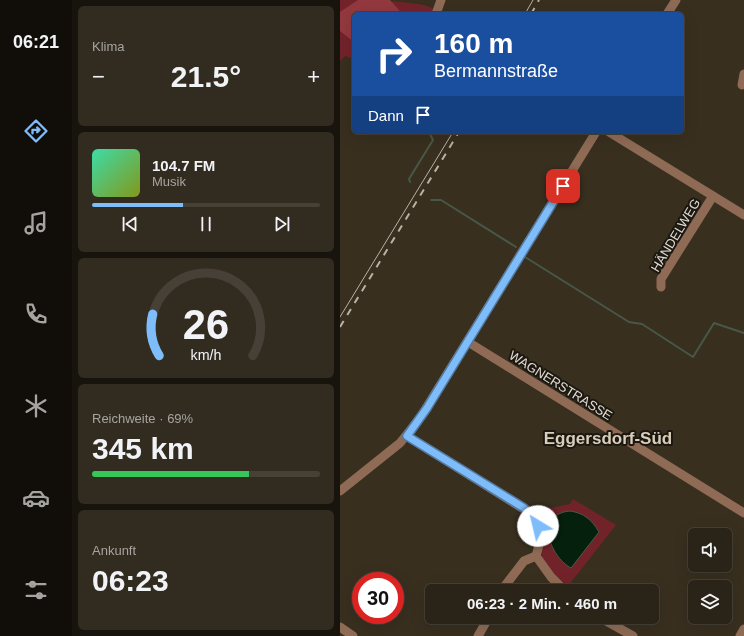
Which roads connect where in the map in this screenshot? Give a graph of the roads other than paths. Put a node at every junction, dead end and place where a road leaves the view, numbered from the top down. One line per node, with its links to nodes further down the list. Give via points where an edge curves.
1 (441, 0): 3 (street)
2 (676, 0): 4 (street)
3 (437, 12)
4 (669, 12)
5 (744, 74): 6 (street)
6 (742, 85)
7 (595, 134): 12 (street)
8 (612, 134): 9 (street)
9 (713, 196): 10 (street); 11 (street, HÄNDELWEG, via 661,279)
10 (744, 215)
11 (661, 287)
12 (468, 342): 13 (street); 15 (street, WAGNERSTRASSE)
13 (407, 436): 14 (street); 16 (street, via 530,513 539,533)
14 (340, 491)
15 (744, 513)
16 (536, 556): 17 (street, via 524,561); 18 (street)
17 (506, 584)
18 (558, 584)
19 (484, 624): 24 (street)
20 (612, 624): 25 (street)
21 (340, 627): 23 (street)
22 (744, 629): 26 (street)
23 (353, 636)
24 (478, 636)
25 (633, 636)
26 (740, 636)

